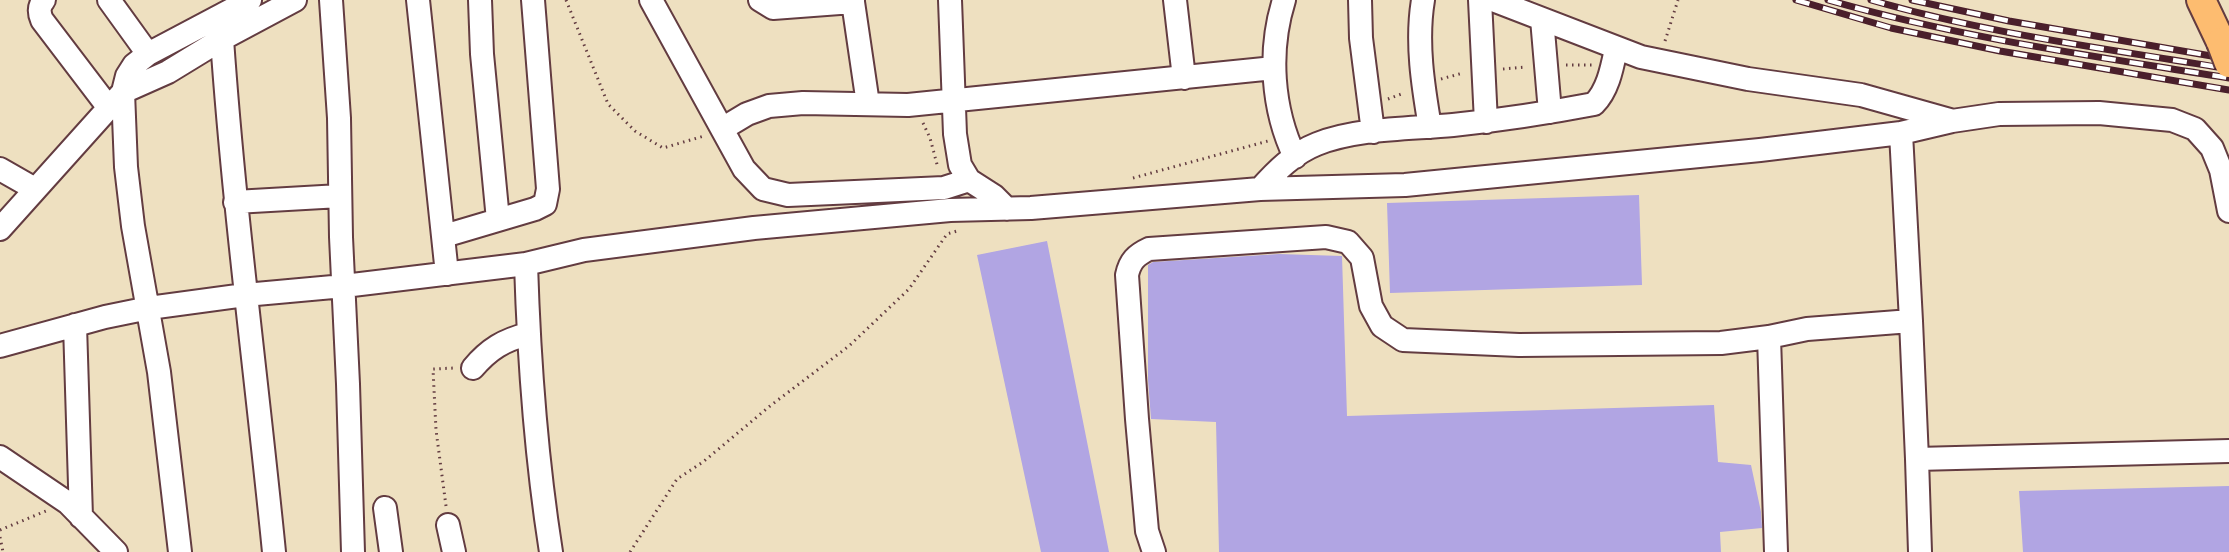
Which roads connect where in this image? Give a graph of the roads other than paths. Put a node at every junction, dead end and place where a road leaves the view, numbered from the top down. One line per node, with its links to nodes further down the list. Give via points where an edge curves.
1 (44, 0): 27 (street, via 39,13 42,20)
2 (109, 0): 24 (street)
3 (250, 0): 24 (street)
4 (295, 0): 21 (street)
5 (331, 0): 42 (street)
6 (418, 0): 48 (street)
7 (480, 0): 46 (street)
8 (533, 0): 46 (street, via 548,198 535,209)
9 (651, 0): 34 (street)
10 (760, 0): 19 (street, via 772,8)
11 (950, 0): 28 (street)
12 (1175, 0): 26 (street)
13 (1284, 0): 25 (street)
14 (1360, 0): 35 (street)
15 (1424, 0): 33 (street, via 1421,53)
16 (1480, 0): 32 (street)
17 (1493, 0): 20 (street)
18 (2201, 0): 23 (main road)
19 (853, 1): 29 (street)
20 (1542, 20): 22 (street); 30 (street)
21 (222, 39): 27 (street); 43 (street)
22 (1616, 49): 30 (street, via 1605,88 1594,104); 31 (street, via 1690,69 1861,95)
23 (2225, 52)
24 (148, 54): 27 (street, via 134,65)
25 (1274, 68): 26 (street); 37 (street, via 1285,136)
26 (1184, 78): 28 (street)
27 (116, 100): 40 (street); 53 (street)
28 (953, 101): 29 (street); 39 (street, via 960,165)
29 (868, 104): 34 (street, via 769,106)
30 (1550, 112): 32 (street)
31 (1952, 121): 36 (street); 45 (street, via 1999,114 2099,113 2172,120 2195,129 2212,148 2221,170)
32 (1486, 122): 33 (street)
33 (1430, 127): 35 (street)
34 (722, 129): 39 (street, via 744,169 763,189 788,195 944,188)
35 (1372, 132): 37 (street, via 1316,144)
36 (1901, 133): 41 (street, via 1406,185); 54 (street)
37 (1295, 156): 41 (street)
38 (0, 169): 40 (street)
39 (969, 180): 44 (street)
40 (35, 189): 47 (street)
41 (1260, 189): 44 (street)
42 (340, 196): 43 (street); 51 (street)
43 (235, 202): 52 (street)
44 (1007, 208): 49 (street, via 754,228 584,250)
45 (2229, 212)
46 (498, 220): 48 (street)
47 (0, 229)
48 (444, 236): 50 (street)
49 (526, 264): 50 (street); 56 (street)
50 (447, 274): 51 (street)
51 (344, 286): 52 (street); 69 (street)
52 (245, 295): 53 (street); 68 (street)
53 (149, 309): 55 (street); 67 (street)
54 (1911, 321): 57 (street, via 1807,329); 62 (street)
55 (75, 325): 58 (street); 64 (street)
56 (528, 334): 59 (street, via 499,344); 72 (street)
57 (1768, 338): 73 (street, via 1721,343 1519,345 1403,340 1382,326 1371,306 1362,258 1348,242 1326,237 1149,249 1130,263 1127,274 1147,531); 74 (street)
58 (0, 346)
59 (473, 368)
60 (2229, 451): 62 (street)
61 (0, 457): 64 (street)
62 (1917, 459): 75 (street)
63 (385, 508): 70 (street)
64 (74, 510): 66 (street)
65 (448, 525): 71 (street)
66 (116, 552)
67 (180, 552)
68 (274, 552)
69 (353, 552)
70 (391, 552)
71 (454, 552)
72 (551, 552)
73 (1154, 552)
74 (1776, 552)
75 (1920, 552)

